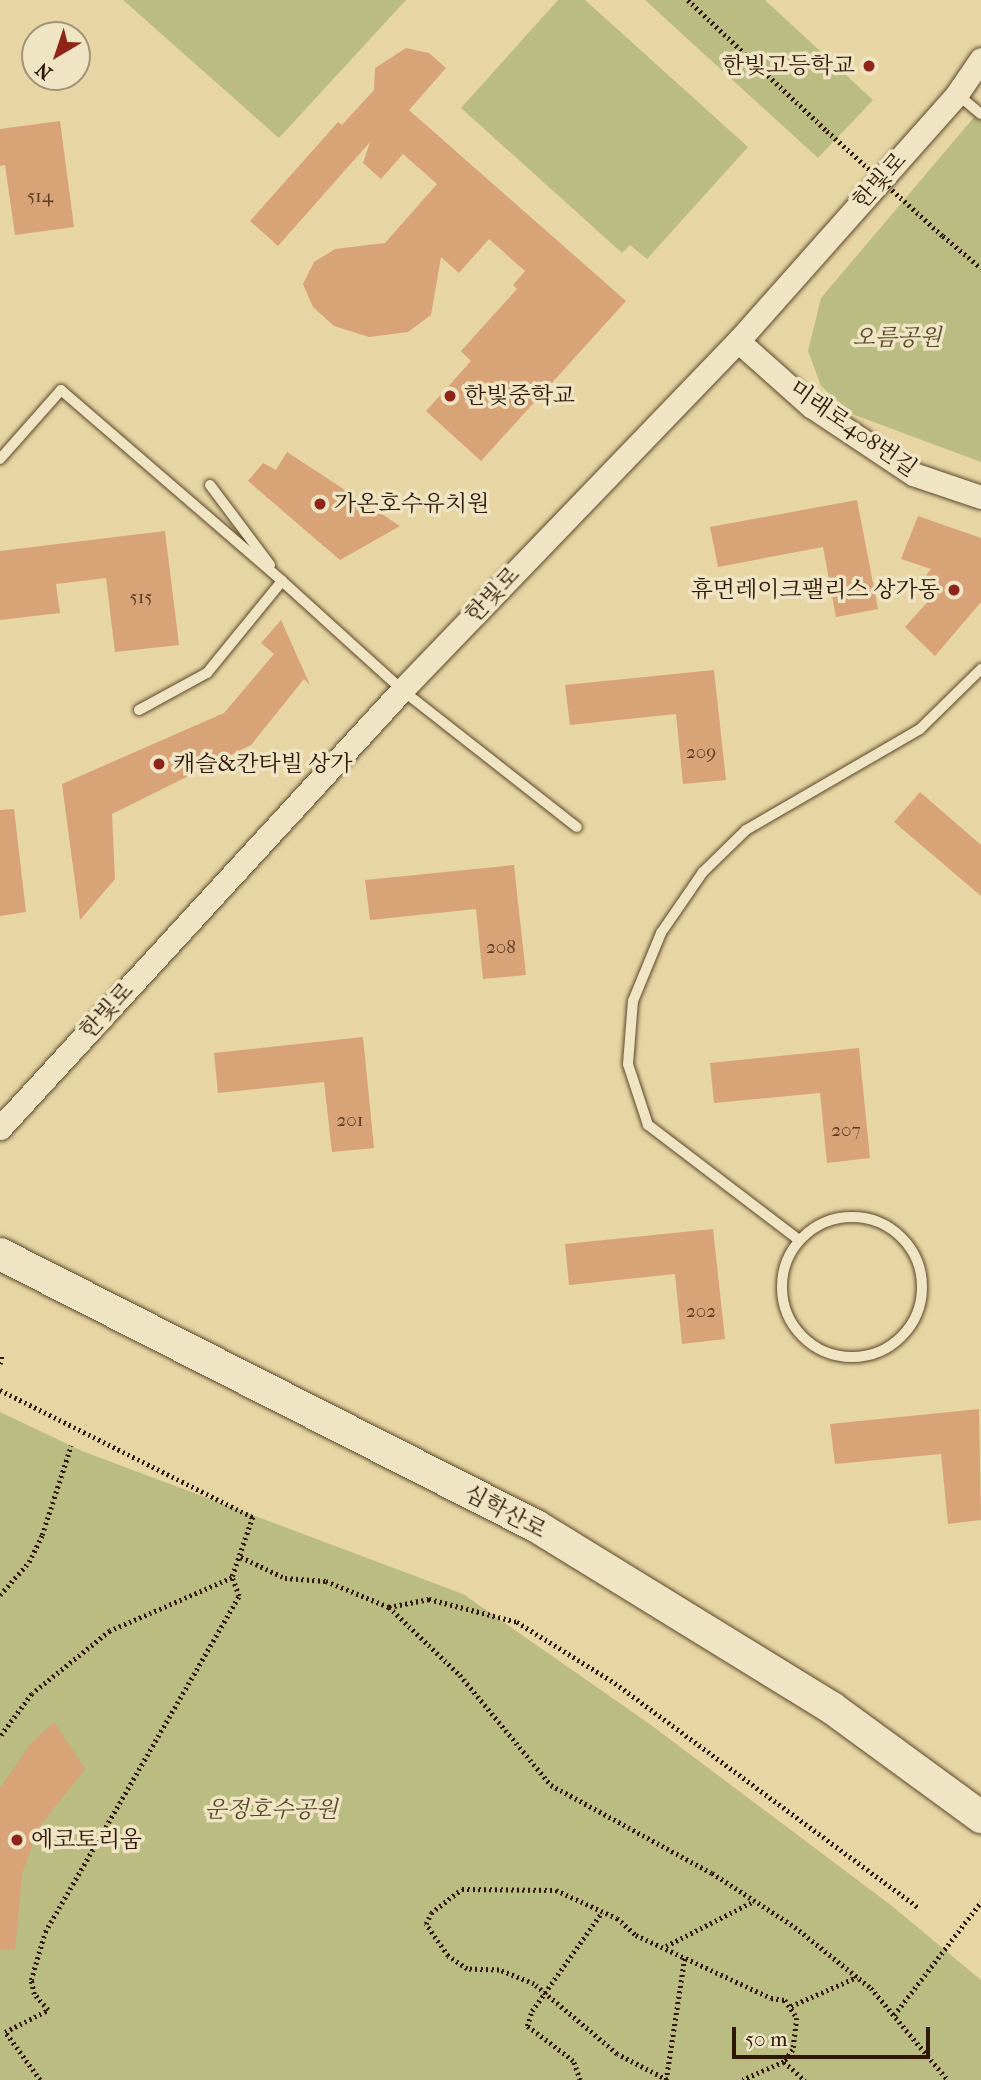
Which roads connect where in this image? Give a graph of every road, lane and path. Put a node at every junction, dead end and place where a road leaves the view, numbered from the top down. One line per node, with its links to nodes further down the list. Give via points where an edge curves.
1 (688, 0): 5 (path, bridge)
2 (981, 59): 3 (street, 한빛로)
3 (957, 94): 4 (lane); 6 (street, 한빛로)
4 (981, 114)
5 (981, 268)
6 (738, 341): 9 (street, 미래로408번길, via 811,406 913,474); 12 (street, 한빛로)
7 (0, 459): 10 (lane, via 61,390)
8 (210, 485): 10 (lane)
9 (981, 497)
10 (282, 581): 12 (lane); 13 (lane, via 207,673)
11 (981, 670): 16 (lane, via 920,729 746,830 703,872 661,933 633,1001 628,1064 648,1125)
12 (402, 690): 14 (lane); 15 (street, 한빛로)
13 (139, 710)
14 (577, 827)
15 (0, 1128)
16 (799, 1240): 16 (lane, via 787,1259 783,1302 791,1323 805,1340 826,1353 850,1358 886,1349 913,1324 922,1301 923,1277 915,1253 899,1234 859,1216 837,1217)
17 (0, 1254): 27 (street, 심학산로, via 536,1526 832,1708)
18 (2, 1354): 19 (path)
19 (0, 1364)
20 (0, 1391): 22 (path, via 253,1517)
21 (71, 1446): 24 (path, via 42,1535 29,1562)
22 (241, 1557): 23 (path); 25 (path, via 285,1578 326,1581)
23 (232, 1578): 26 (path, via 110,1631 32,1695); 39 (path, via 239,1596 45,1932 31,1980 34,1994 48,2010 5,2032)
24 (0, 1595)
25 (388, 1607): 28 (path, via 460,1675 551,1785); 30 (path, via 429,1600 517,1622 615,1683)
26 (0, 1737)
27 (981, 1817)
28 (754, 1901): 32 (path); 34 (path)
29 (981, 1903): 37 (path)
30 (919, 1908)
31 (602, 1912): 32 (path, via 636,1936); 35 (path); 35 (path, via 556,1890 510,1888 462,1889 431,1913 426,1924 448,1955 467,1969 517,1976)
32 (666, 1946): 33 (path)
33 (685, 1955): 36 (path); 41 (path)
34 (857, 1977): 36 (path); 37 (path)
35 (546, 1994): 40 (path, via 527,2026 573,2061); 41 (path, via 617,2054)
36 (791, 2006): 38 (path, via 797,2018 793,2050)
37 (894, 2015): 44 (path)
38 (784, 2062): 42 (path); 43 (path)
39 (40, 2080)
40 (580, 2080)
41 (666, 2080)
42 (743, 2080)
43 (805, 2080)
44 (948, 2080)

